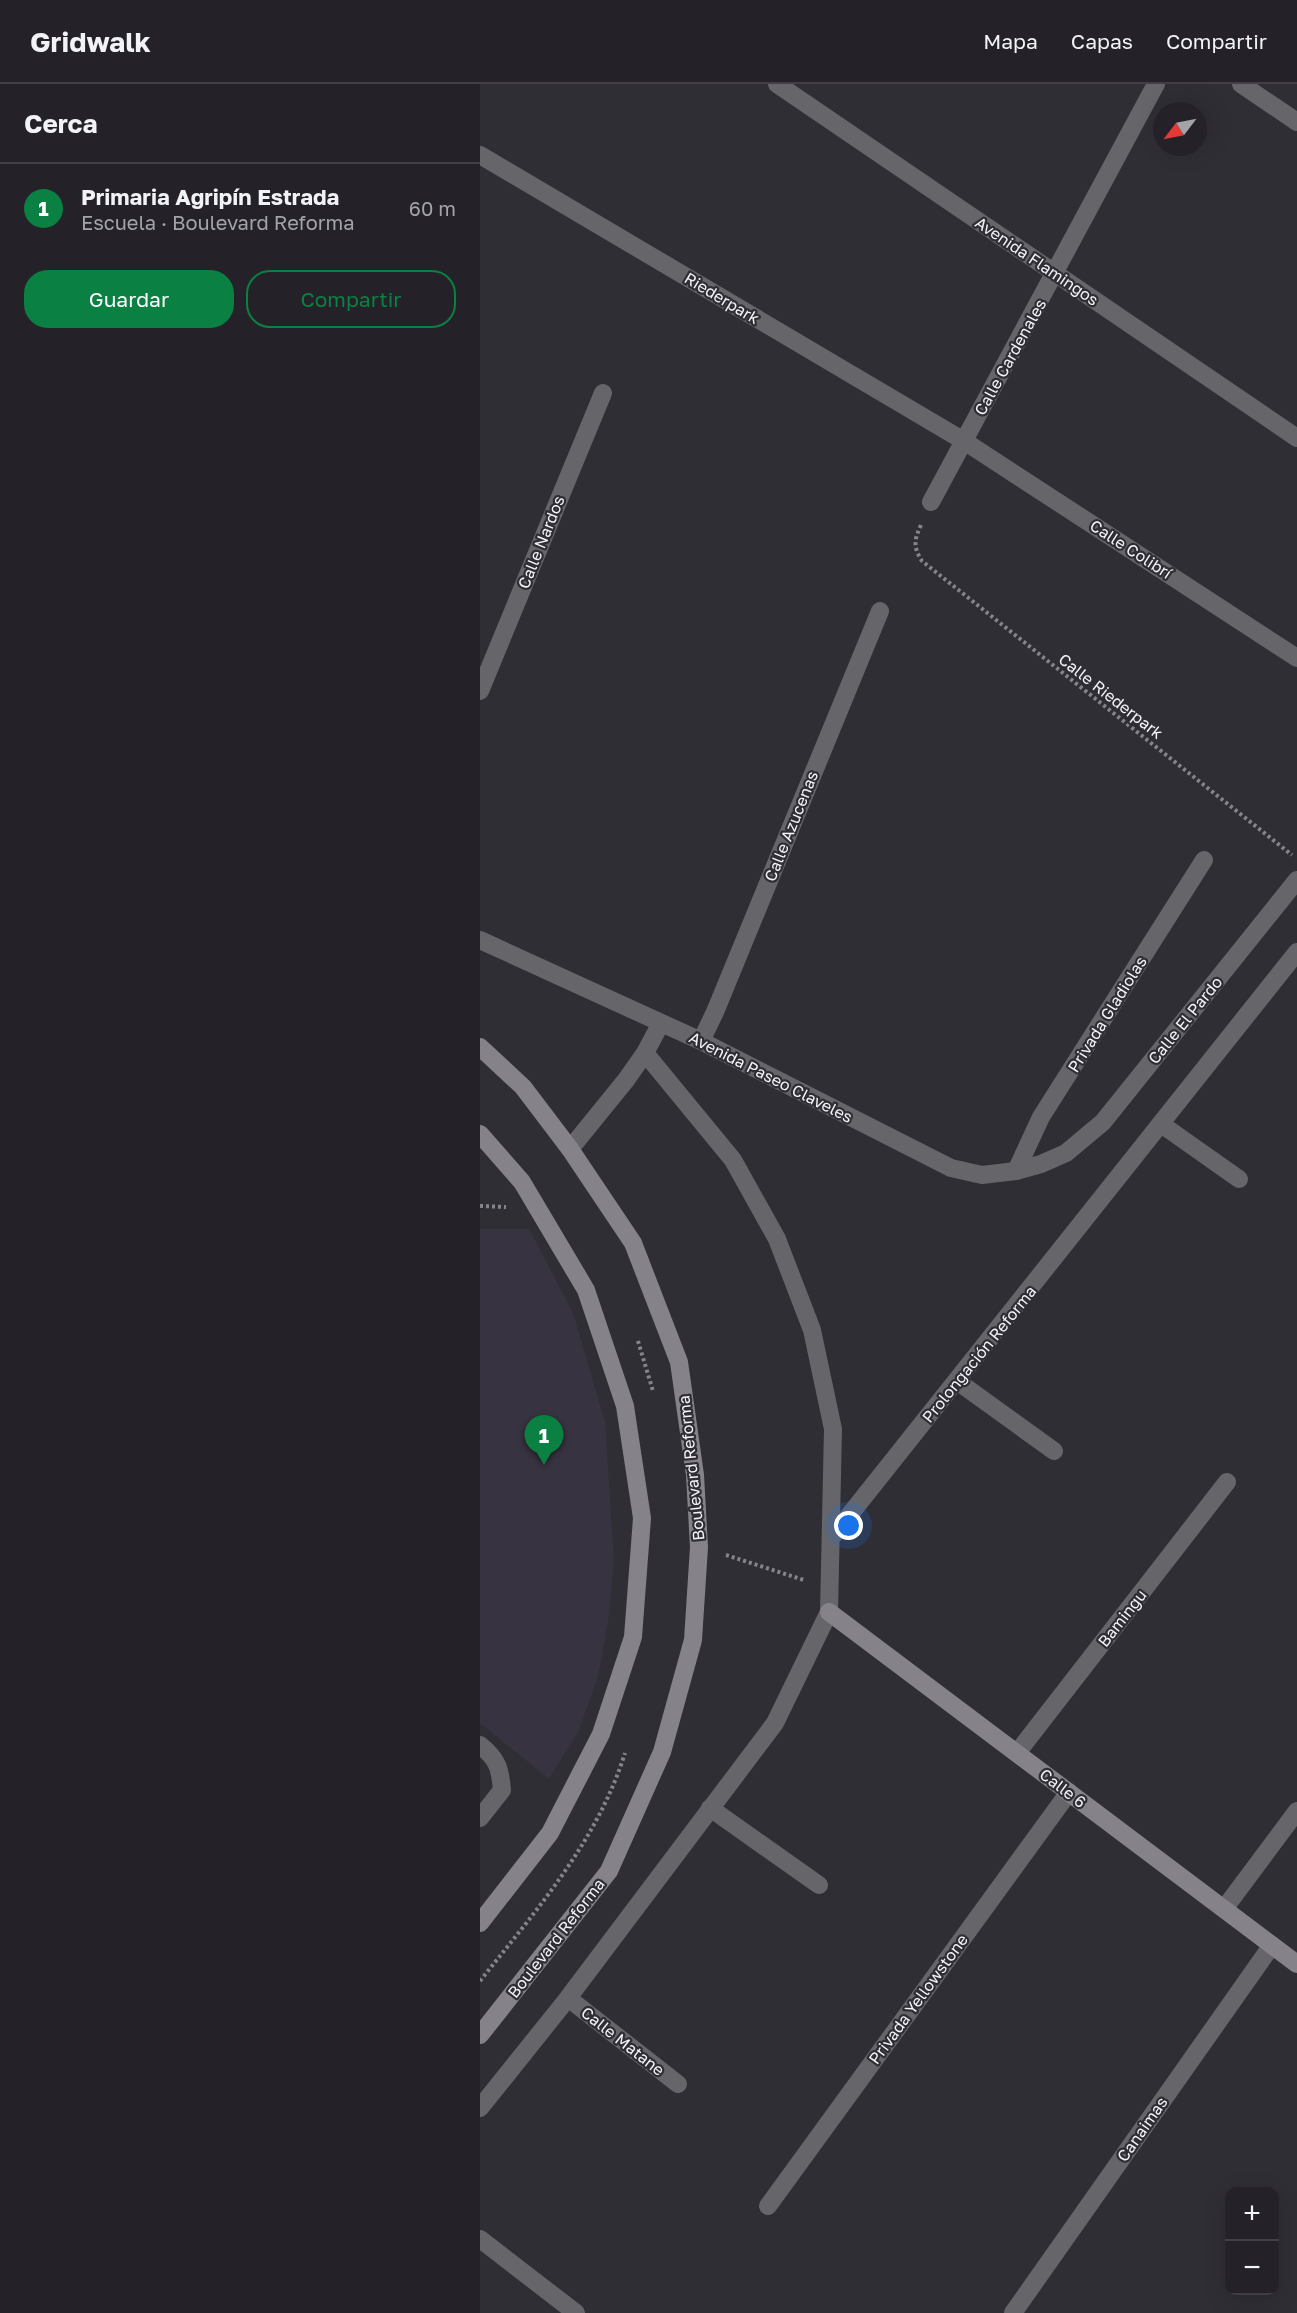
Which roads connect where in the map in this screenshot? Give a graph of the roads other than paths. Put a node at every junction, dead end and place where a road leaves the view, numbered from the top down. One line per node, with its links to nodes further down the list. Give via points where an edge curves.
1 (777, 84): 6 (street, Avenida Flamingos)
2 (1156, 84): 6 (street, Calle Cardenales)
3 (1241, 84): 4 (street)
4 (1297, 122)
5 (480, 155): 9 (street, Riederpark)
6 (1056, 274): 8 (street, Avenida Flamingos); 9 (street, Calle Cardenales)
7 (603, 393): 13 (street, Calle Nardos)
8 (1297, 438)
9 (964, 441): 10 (street, Calle Cardenales); 12 (street, Calle Colibrí)
10 (932, 502)
11 (880, 611): 19 (street, Calle Azucenas)
12 (1297, 658)
13 (480, 691)
14 (1204, 860): 26 (street, Privada Gladiolas, via 1041,1117)
15 (1297, 880): 25 (street, Calle El Pardo, via 1103,1122)
16 (480, 940): 18 (street, Avenida Paseo Claveles)
17 (1297, 952): 22 (street)
18 (662, 1023): 19 (street, Avenida Paseo Claveles); 21 (street)
19 (700, 1041): 26 (street, Avenida Paseo Claveles, via 951,1168 982,1175)
20 (480, 1047): 24 (main road, Boulevard Reforma, via 523,1087)
21 (645, 1053): 24 (street); 31 (street, via 733,1160 785,1259 812,1330 833,1429)
22 (1161, 1124): 27 (street); 28 (street, Prolongación Reforma)
23 (480, 1134): 41 (main road, via 522,1182 586,1290 625,1406 642,1518 633,1637 601,1734 550,1833)
24 (570, 1149): 45 (main road, Boulevard Reforma, via 633,1243 679,1362 695,1475 699,1547 693,1640 662,1752 609,1871)
25 (1066, 1153): 26 (street, Avenida Paseo Claveles)
26 (1016, 1171)
27 (1239, 1179)
28 (957, 1381): 29 (street); 31 (street, Prolongación Reforma)
29 (1054, 1451)
30 (1227, 1482): 34 (street, Bamingu)
31 (832, 1537): 32 (street)
32 (829, 1612): 34 (main road, Calle 6); 36 (street, via 775,1723)
33 (480, 1745): 38 (street, via 500,1769 502,1790)
34 (1017, 1753): 35 (main road, Calle 6)
35 (1069, 1792): 40 (main road, Calle 6); 48 (street, Privada Yellowstone)
36 (710, 1808): 39 (street); 44 (street)
37 (1297, 1811): 40 (street)
38 (480, 1818)
39 (819, 1885)
40 (1224, 1909): 42 (main road, Calle 6)
41 (480, 1923)
42 (1272, 1945): 43 (main road, Calle 6); 51 (street, Canaimas)
43 (1297, 1964)
44 (568, 1998): 46 (street, Calle Matane); 47 (street)
45 (480, 2035)
46 (678, 2084)
47 (480, 2108)
48 (768, 2206)
49 (480, 2239): 50 (street)
50 (576, 2313)
51 (1013, 2313)

